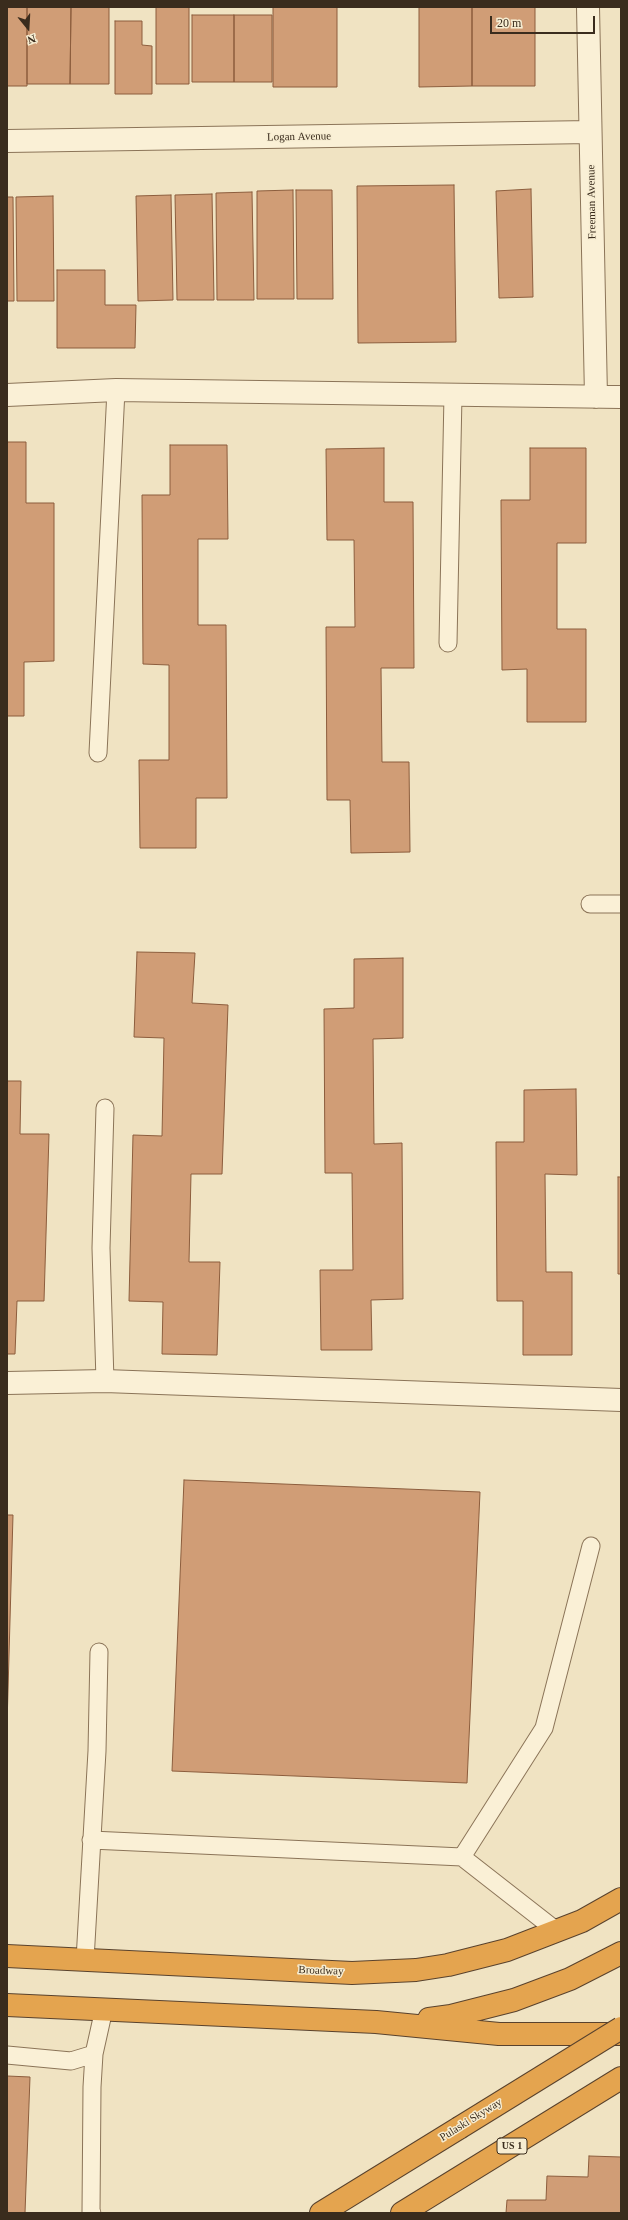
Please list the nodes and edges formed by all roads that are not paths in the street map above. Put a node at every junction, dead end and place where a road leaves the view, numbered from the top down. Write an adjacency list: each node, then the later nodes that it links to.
1 (588, 7): 2 (street, Freeman Avenue)
2 (590, 132): 3 (street, Logan Avenue); 7 (street, Freeman Avenue)
3 (7, 141)
4 (116, 390): 5 (street); 6 (street); 10 (lane)
5 (7, 395)
6 (453, 395): 7 (street); 9 (lane)
7 (596, 397): 8 (street)
8 (621, 398)
9 (448, 643)
10 (98, 753)
11 (590, 904): 12 (lane)
12 (621, 904)
13 (105, 1108): 14 (lane)
14 (105, 1381): 15 (street); 16 (street)
15 (7, 1383)
16 (621, 1400)
17 (591, 1546): 20 (lane)
18 (99, 1652): 19 (lane)
19 (91, 1840): 20 (lane); 25 (lane)
20 (462, 1857): 22 (lane)
21 (621, 1899): 22 (highway, Broadway)
22 (558, 1932): 25 (highway, Broadway)
23 (621, 1953): 28 (highway)
24 (7, 1956): 25 (highway, Broadway)
25 (85, 1960)
26 (7, 2004): 27 (highway)
27 (104, 2009): 28 (highway); 31 (lane)
28 (376, 2022): 30 (highway)
29 (621, 2028): 35 (highway, Pulaski Skyway, bridge)
30 (621, 2034)
31 (94, 2054): 32 (lane); 34 (lane)
32 (7, 2056)
33 (621, 2078): 36 (highway, US 1)
34 (92, 2213)
35 (321, 2213)
36 (402, 2213)

